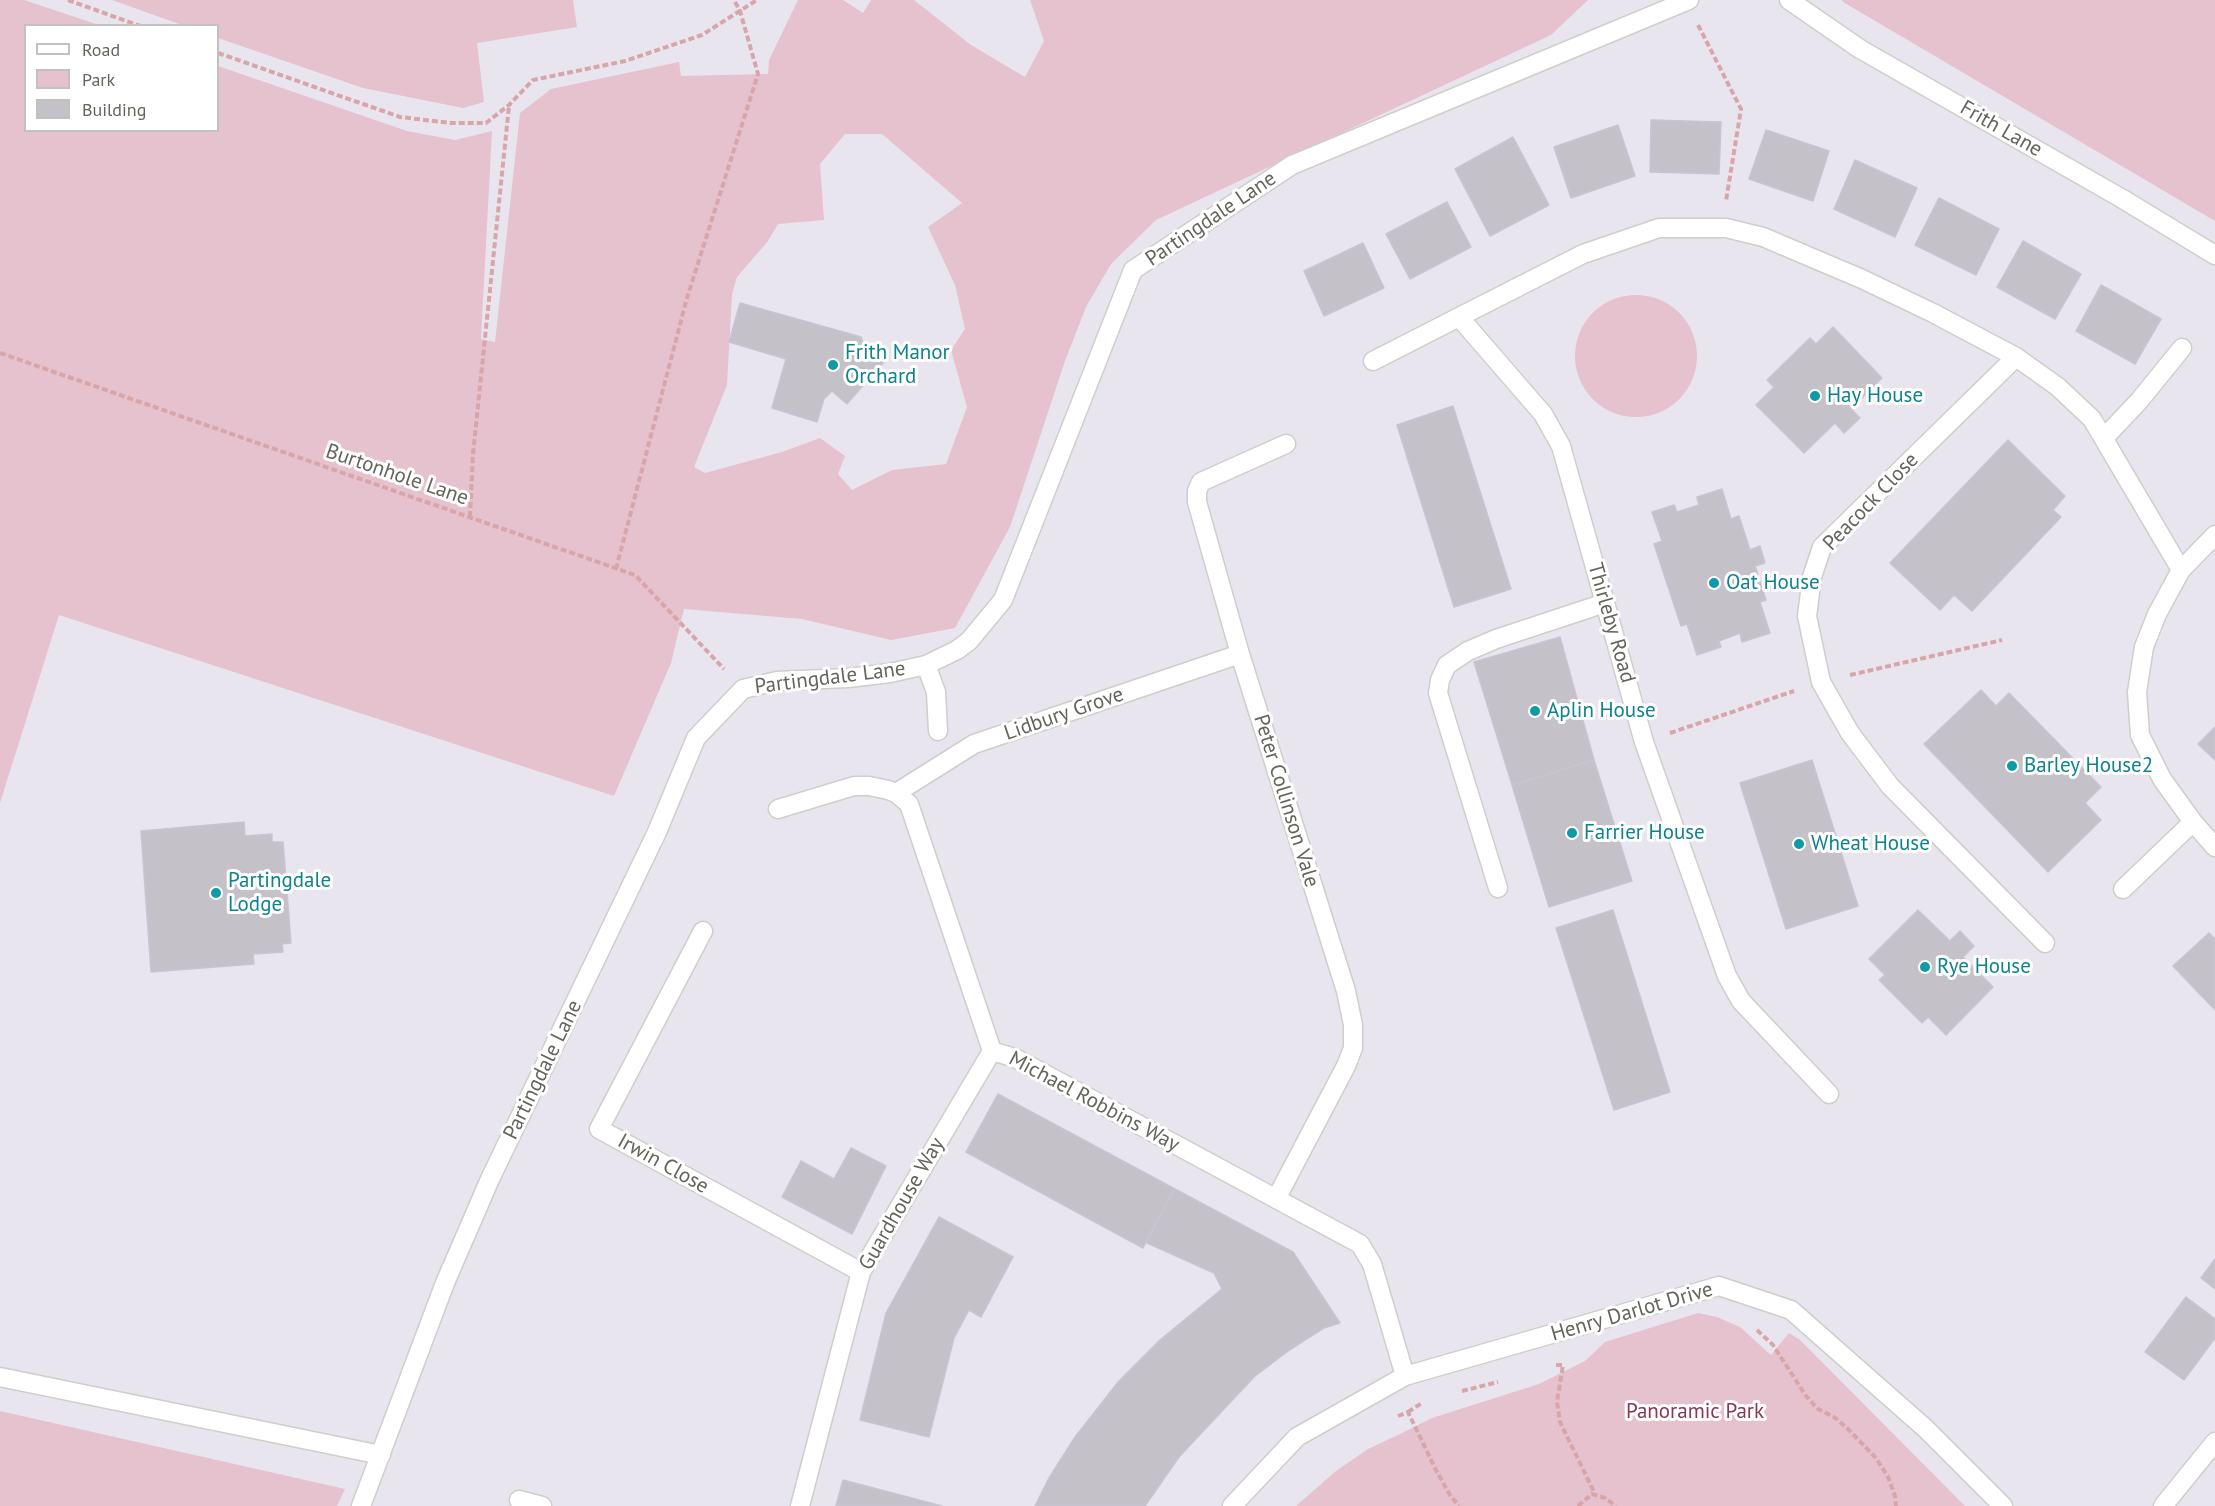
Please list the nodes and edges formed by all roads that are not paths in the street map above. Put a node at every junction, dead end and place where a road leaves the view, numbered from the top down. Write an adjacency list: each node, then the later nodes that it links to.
1 (1789, 0): 3 (street, Frith Lane)
2 (1687, 1): 14 (street, Partingdale Lane)
3 (2215, 255)
4 (1459, 317): 6 (street); 7 (street); 12 (street, Thirleby Road)
5 (2182, 348): 8 (street)
6 (2016, 357): 8 (street); 23 (street, Peacock Close)
7 (1373, 361)
8 (2104, 438): 11 (street)
9 (1286, 444): 13 (street, Peter Collinson Vale)
10 (2215, 535): 11 (street)
11 (2181, 570): 18 (street)
12 (1605, 603): 20 (street); 25 (street, Thirleby Road)
13 (1240, 654): 16 (street, Lidbury Grove); 26 (street, Peter Collinson Vale)
14 (926, 665): 15 (street); 31 (street, Partingdale Lane)
15 (938, 731)
16 (897, 793): 17 (street); 24 (street, Michael Robbins Way)
17 (778, 809)
18 (2193, 822): 19 (street); 21 (street)
19 (2215, 847)
20 (1498, 888)
21 (2123, 889)
22 (703, 931): 27 (street, Irwin Close)
23 (2045, 943)
24 (992, 1051): 26 (street, Michael Robbins Way); 27 (street, Guardhouse Way)
25 (1829, 1094)
26 (1276, 1199): 28 (street, Michael Robbins Way)
27 (861, 1272): 35 (street, Guardhouse Way)
28 (1405, 1376): 36 (street, Henry Darlot Drive); 37 (street, Henry Darlot Drive)
29 (0, 1377): 31 (street)
30 (2214, 1447): 38 (street)
31 (381, 1455): 33 (street, Partingdale Lane)
32 (519, 1500): 34 (street)
33 (361, 1506)
34 (542, 1506)
35 (800, 1506)
36 (1232, 1506)
37 (2003, 1506)
38 (2163, 1506)

